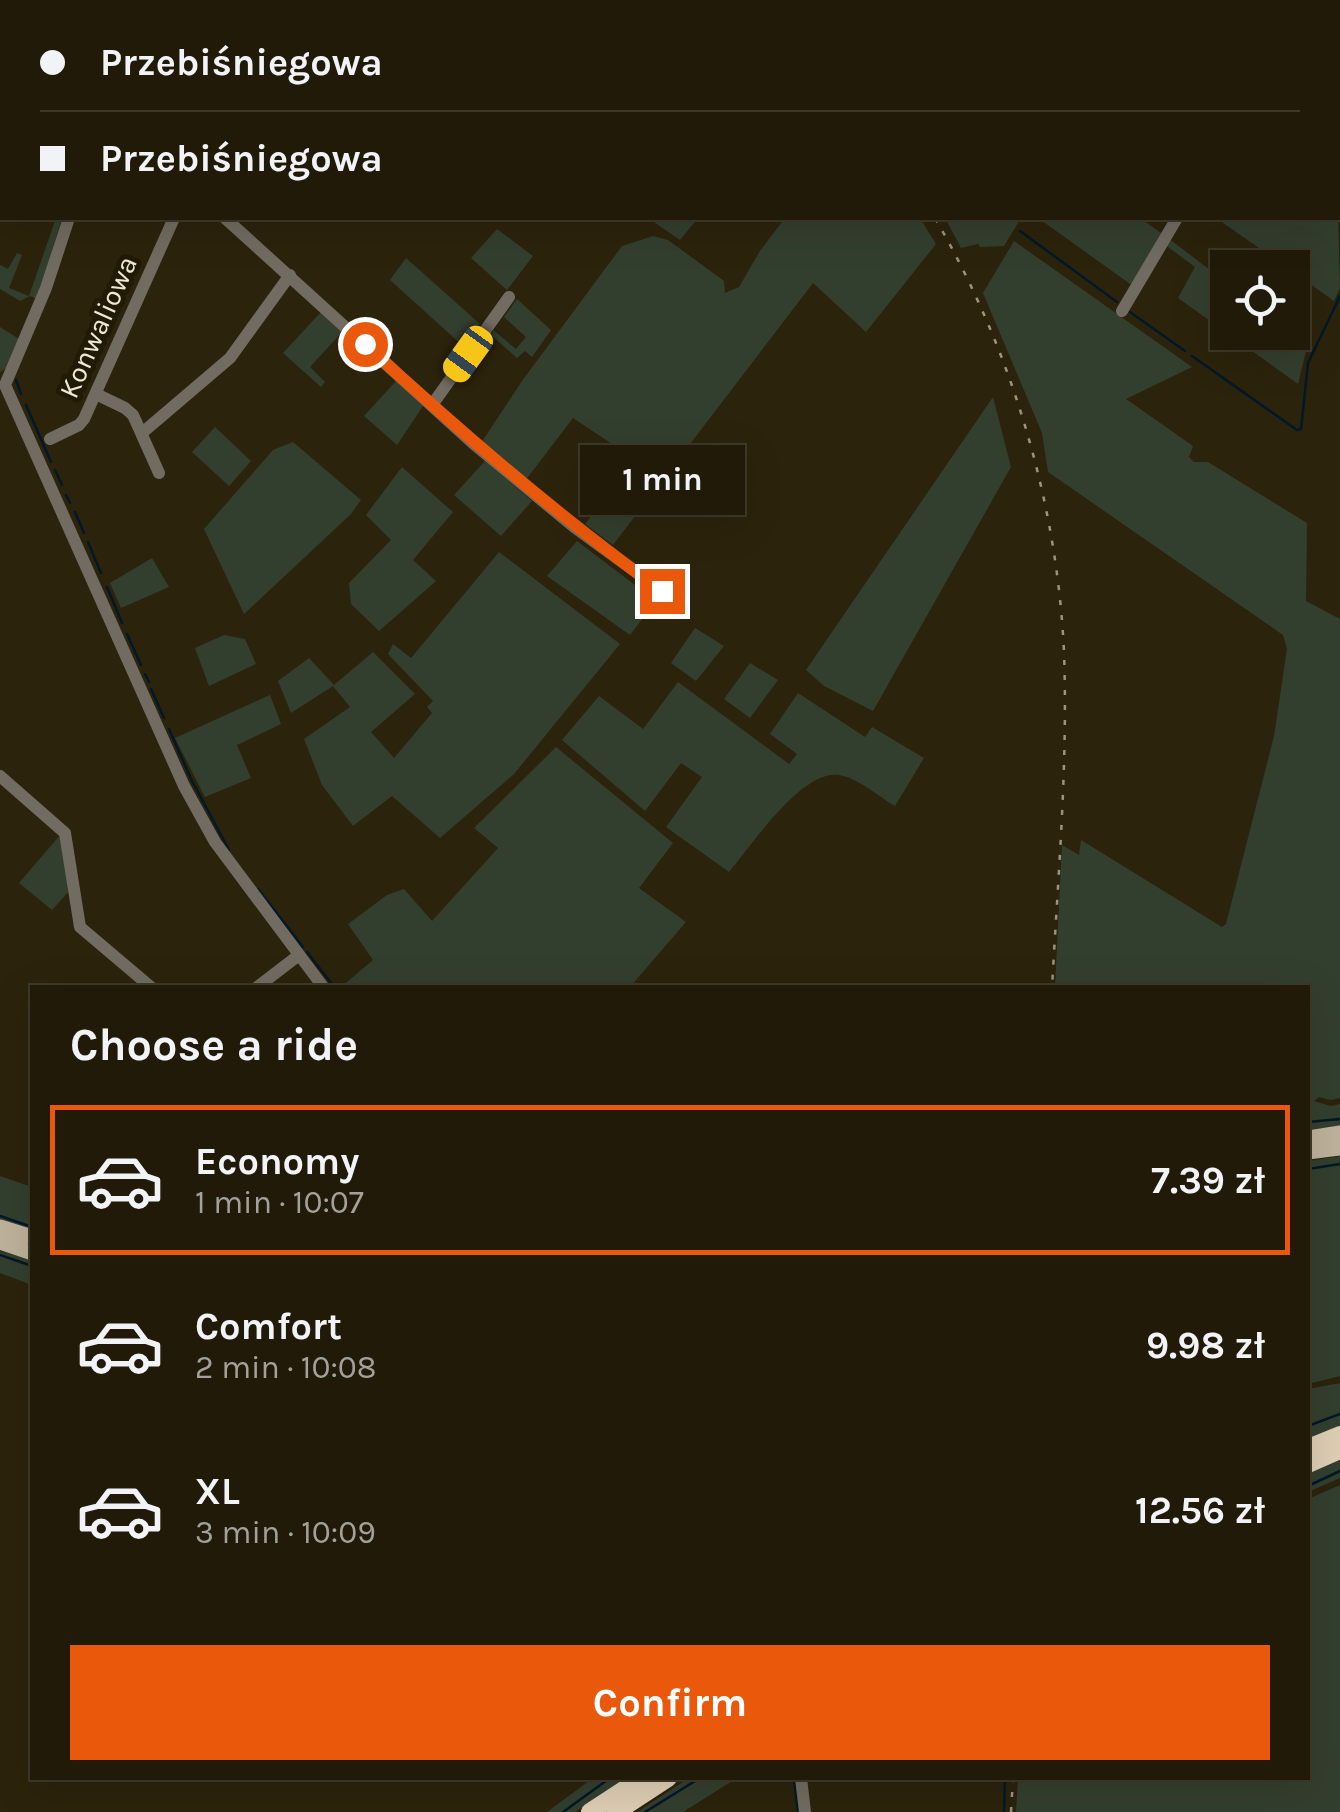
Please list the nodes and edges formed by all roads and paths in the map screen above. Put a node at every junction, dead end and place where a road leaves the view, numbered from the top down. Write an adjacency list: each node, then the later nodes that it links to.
1 (68, 220): 8 (street)
2 (173, 220): 9 (street, Konwaliowa)
3 (227, 220): 5 (street)
4 (1176, 220): 7 (street)
5 (290, 275): 10 (street); 11 (street)
6 (509, 297): 10 (street)
7 (1122, 311)
8 (3, 387): 16 (street)
9 (96, 394): 11 (street); 12 (street, Konwaliowa)
10 (432, 405): 14 (street)
11 (142, 432): 13 (street)
12 (50, 439)
13 (158, 474)
14 (662, 591)
15 (0, 776): 17 (street)
16 (300, 955): 18 (street); 19 (street)
17 (148, 985)
18 (260, 985)
19 (322, 985)
20 (1340, 1134): 21 (main road)
21 (1310, 1138)
22 (1340, 1148): 23 (main road)
23 (1310, 1152)
24 (0, 1227): 25 (main road)
25 (30, 1237)
26 (0, 1242): 27 (main road)
27 (30, 1251)
28 (1340, 1434): 29 (highway)
29 (1310, 1447)
30 (1340, 1450): 31 (highway)
31 (1310, 1463)
32 (639, 1780): 35 (highway)
33 (665, 1780): 36 (highway)
34 (801, 1780): 37 (street)
35 (590, 1812)
36 (616, 1812)
37 (805, 1812)

